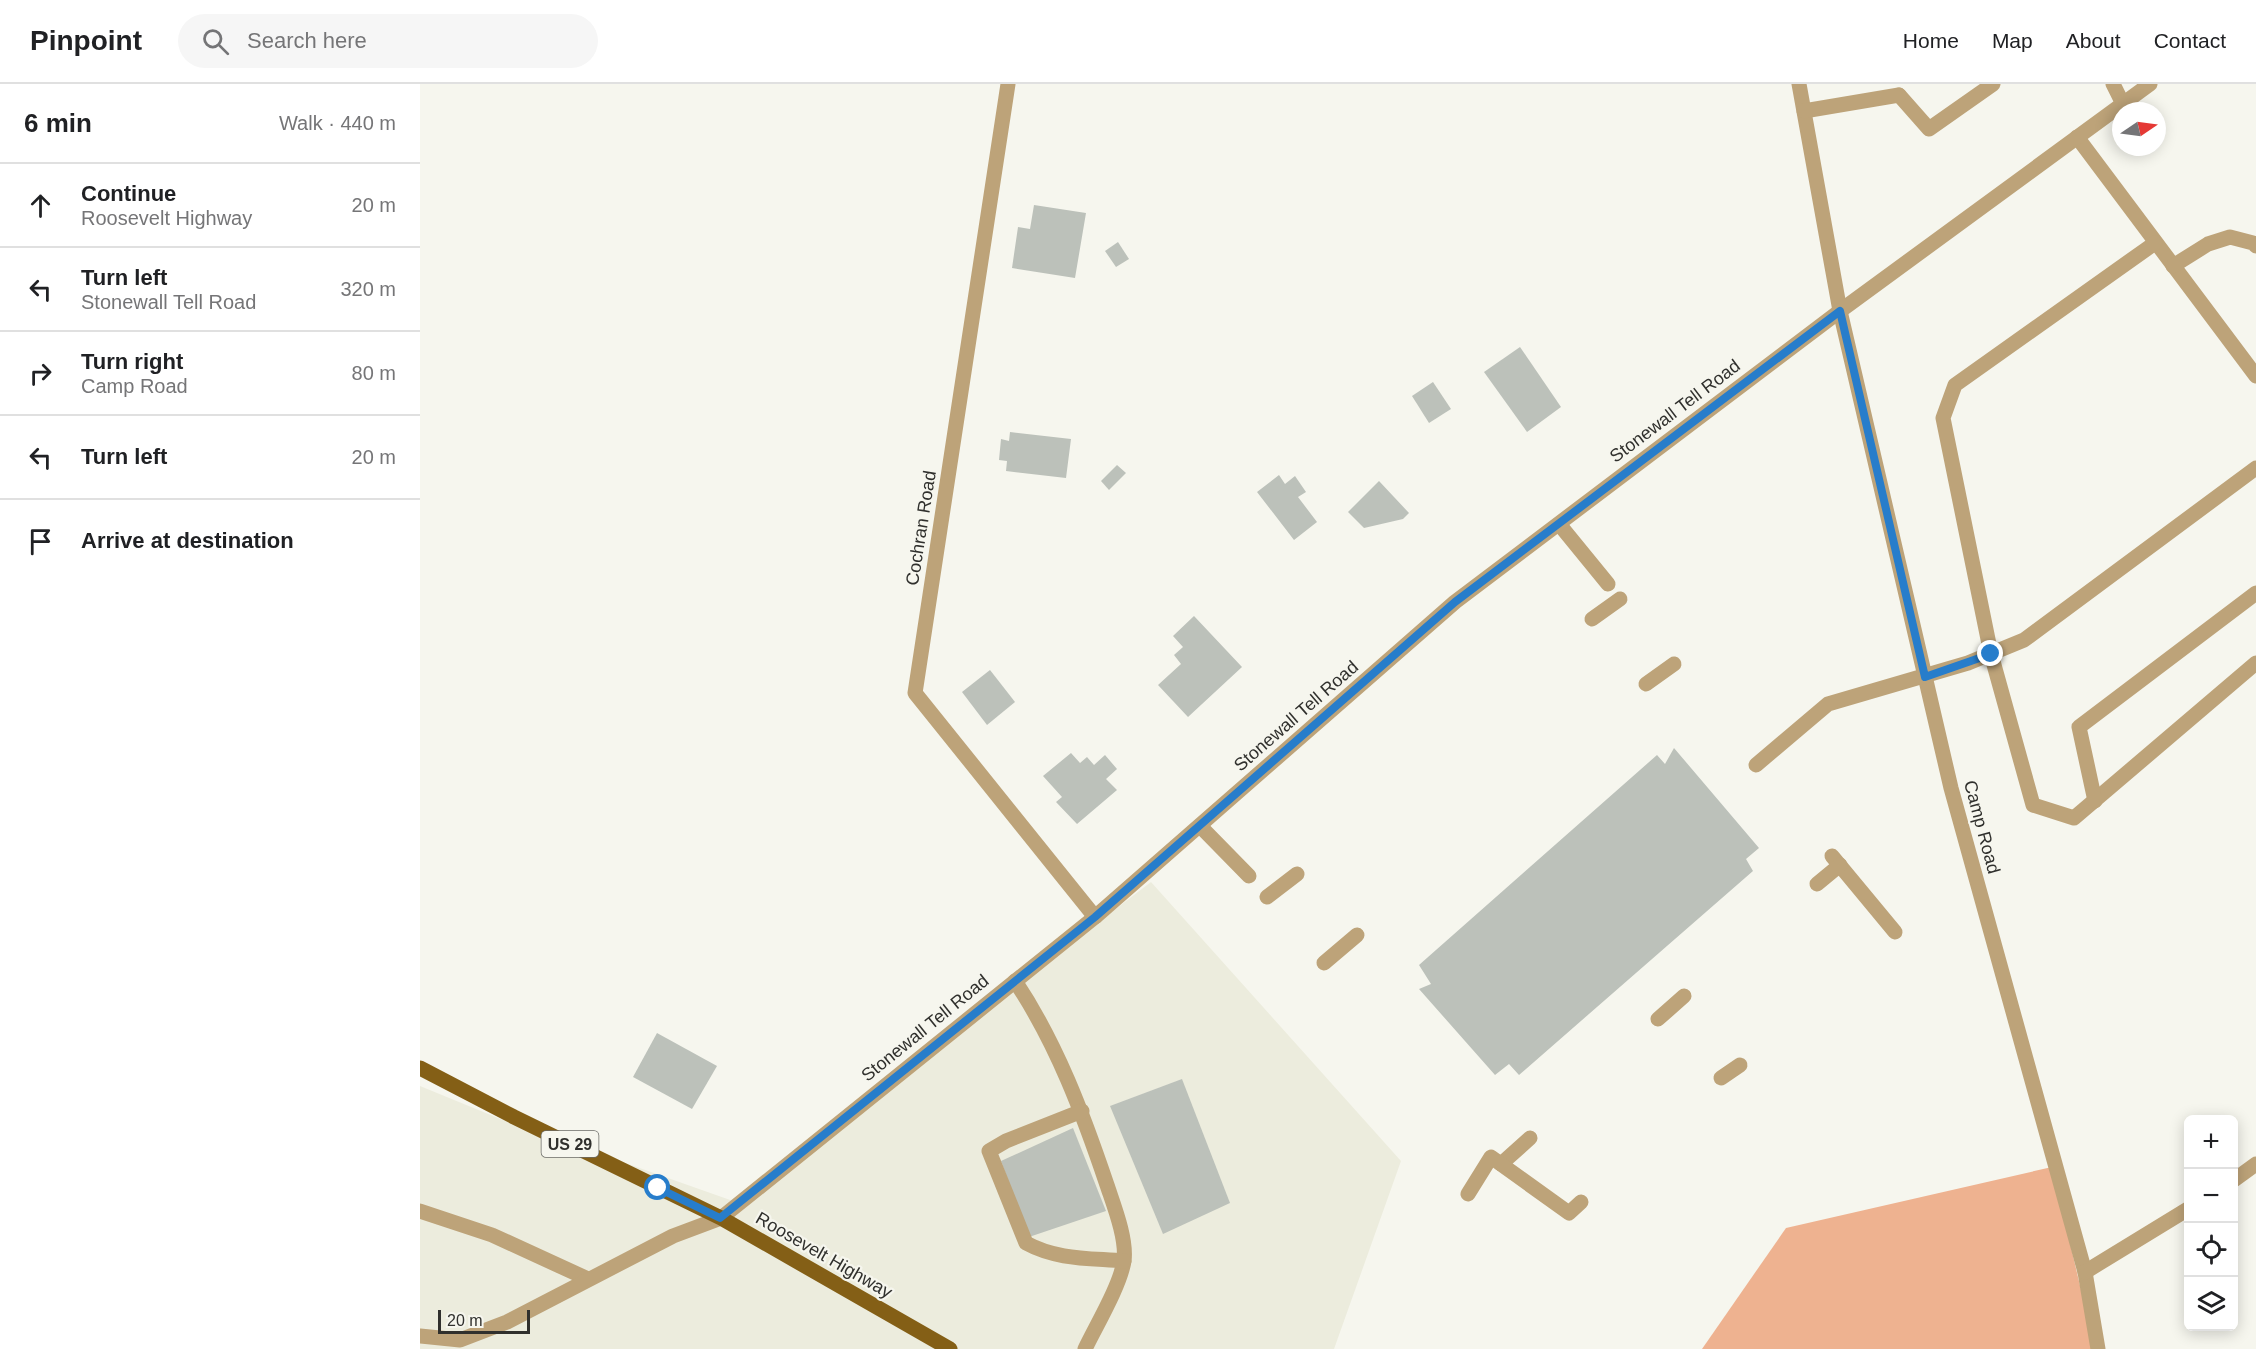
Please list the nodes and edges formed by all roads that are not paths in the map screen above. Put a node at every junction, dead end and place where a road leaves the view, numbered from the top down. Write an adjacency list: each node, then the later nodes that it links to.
1 (1008, 84): 35 (street, Cochran Road)
2 (1799, 84): 9 (street, Camp Road)
3 (1993, 84): 6 (street)
4 (2113, 84): 7 (street)
5 (2150, 84): 8 (street, Stonewall Tell Road)
6 (1900, 89): 9 (street)
7 (2122, 102)
8 (2126, 102)
9 (1804, 111): 15 (street, Camp Road)
10 (2112, 112): 11 (street, Stonewall Tell Road)
11 (2077, 137): 12 (street); 15 (street, Stonewall Tell Road)
12 (2155, 243): 14 (street); 23 (street)
13 (2256, 246): 14 (street)
14 (2173, 266): 16 (street)
15 (1840, 311): 18 (street, Stonewall Tell Road); 26 (street, Camp Road)
16 (2256, 375)
17 (2256, 468): 23 (street)
18 (1559, 524): 19 (street); 30 (street, Stonewall Tell Road)
19 (1608, 584)
20 (2256, 593): 29 (street)
21 (1620, 599): 22 (street)
22 (1592, 619)
23 (1991, 654): 26 (street); 29 (street)
24 (2256, 663): 29 (street)
25 (1674, 664): 27 (street)
26 (1925, 677): 28 (street); 56 (street, Camp Road)
27 (1646, 684)
28 (1756, 765)
29 (2095, 801)
30 (1200, 826): 32 (street); 35 (street, Stonewall Tell Road)
31 (1297, 874): 34 (street)
32 (1249, 876)
33 (1816, 884): 36 (street)
34 (1267, 897)
35 (1095, 917): 39 (street, Stonewall Tell Road)
36 (1895, 932)
37 (1357, 936): 38 (street)
38 (1323, 963)
39 (1015, 981): 45 (street); 54 (street, Stonewall Tell Road)
40 (1684, 996): 41 (street)
41 (1658, 1019)
42 (1740, 1065): 44 (street)
43 (420, 1068): 54 (main road, Roosevelt Highway / US 29)
44 (1721, 1078)
45 (1082, 1111): 55 (street); 55 (street)
46 (1530, 1138): 47 (street)
47 (1501, 1164): 50 (street); 51 (street)
48 (2256, 1164): 49 (street)
49 (2238, 1177)
50 (1467, 1194)
51 (1581, 1202)
52 (420, 1211): 57 (street)
53 (2184, 1211): 56 (street)
54 (720, 1218): 57 (street, Stonewall Tell Road); 60 (main road, Roosevelt Highway / US 29)
55 (1124, 1261): 61 (street)
56 (2085, 1272): 62 (street, Camp Road)
57 (588, 1279): 59 (street, Stonewall Tell Road)
58 (420, 1336): 59 (street)
59 (459, 1344)
60 (950, 1349)
61 (1085, 1349)
62 (2098, 1349)

